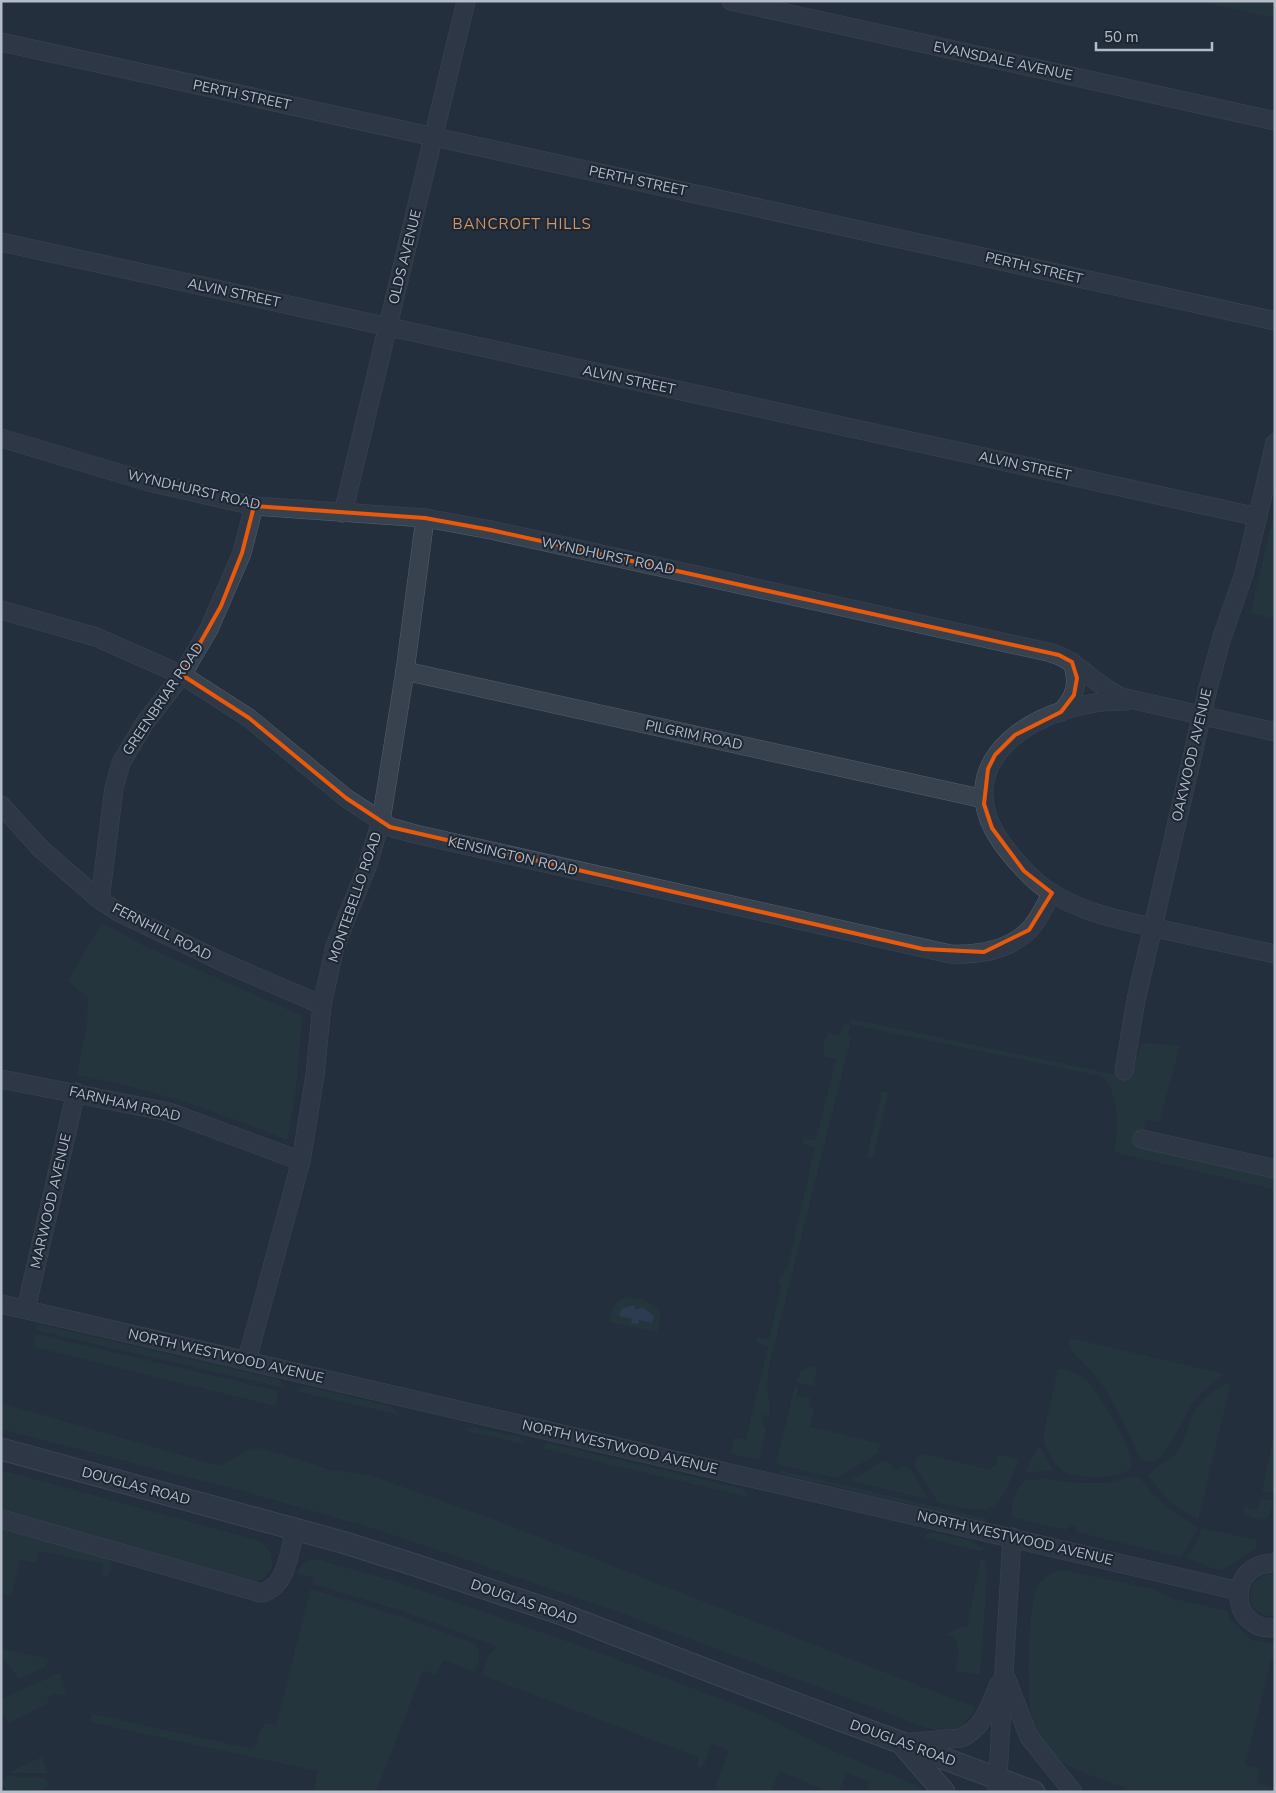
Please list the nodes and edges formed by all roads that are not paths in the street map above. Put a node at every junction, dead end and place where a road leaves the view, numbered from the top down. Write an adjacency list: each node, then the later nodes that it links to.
1 (466, 1): 5 (street, OLDS AVENUE)
2 (732, 1): 4 (street, EVANSDALE AVENUE)
3 (1, 42): 5 (street, PERTH STREET)
4 (1275, 120)
5 (434, 137): 7 (street, PERTH STREET); 8 (street, OLDS AVENUE)
6 (1, 242): 8 (street, ALVIN STREET)
7 (1275, 321)
8 (388, 327): 12 (street, OLDS AVENUE); 13 (street, ALVIN STREET)
9 (1, 438): 11 (street, WYNDHURST ROAD)
10 (1275, 444): 13 (street, OAKWOOD AVENUE)
11 (254, 506): 12 (street, WYNDHURST ROAD); 18 (street, GREENBRIAR ROAD)
12 (344, 513): 14 (street, WYNDHURST ROAD)
13 (1258, 517): 21 (street, OAKWOOD AVENUE)
14 (425, 518): 16 (street, WYNDHURST ROAD); 17 (street, MONTEBELLO ROAD)
15 (1, 610): 18 (street, KENSINGTON ROAD)
16 (1072, 662): 19 (street, WYNDHURST ROAD); 20 (street)
17 (405, 671): 23 (street, PILGRIM ROAD); 25 (street, MONTEBELLO ROAD)
18 (182, 675): 25 (street, KENSINGTON ROAD); 27 (street, GREENBRIAR ROAD)
19 (1131, 701): 20 (street); 21 (street, WYNDHURST ROAD)
20 (1061, 712): 23 (street)
21 (1202, 716): 22 (street, WYNDHURST ROAD); 28 (street, OAKWOOD AVENUE)
22 (1275, 732)
23 (984, 799): 26 (street)
24 (1, 806): 27 (street, FERNHILL ROAD)
25 (381, 821): 26 (street, KENSINGTON ROAD); 30 (street, MONTEBELLO ROAD)
26 (1052, 892): 28 (street)
27 (100, 900): 30 (street, FERNHILL ROAD)
28 (1153, 927): 29 (street); 31 (street, OAKWOOD AVENUE)
29 (1275, 954)
30 (322, 1005): 35 (street, MONTEBELLO ROAD)
31 (1124, 1071)
32 (1, 1079): 33 (street, FARNHAM ROAD)
33 (76, 1092): 35 (street, FARNHAM ROAD); 38 (street, MARWOOD AVENUE)
34 (1142, 1139): 36 (street)
35 (301, 1161): 39 (street, MONTEBELLO ROAD)
36 (1275, 1169)
37 (1, 1304): 38 (street, NORTH WESTWOOD AVENUE)
38 (26, 1309): 39 (street, NORTH WESTWOOD AVENUE)
39 (247, 1360): 43 (street, NORTH WESTWOOD AVENUE)
40 (1, 1449): 42 (street, DOUGLAS ROAD)
41 (1, 1519): 42 (street)
42 (295, 1529): 48 (street, DOUGLAS ROAD)
43 (1012, 1537): 45 (street, NORTH WESTWOOD AVENUE); 47 (street)
44 (1275, 1563): 45 (street)
45 (1239, 1591): 46 (street)
46 (1275, 1628)
47 (1005, 1672): 48 (street); 49 (street); 52 (street)
48 (902, 1743): 49 (street, DOUGLAS ROAD); 50 (street)
49 (998, 1785): 51 (street, DOUGLAS ROAD)
50 (944, 1792)
51 (1034, 1792)
52 (1073, 1792)

